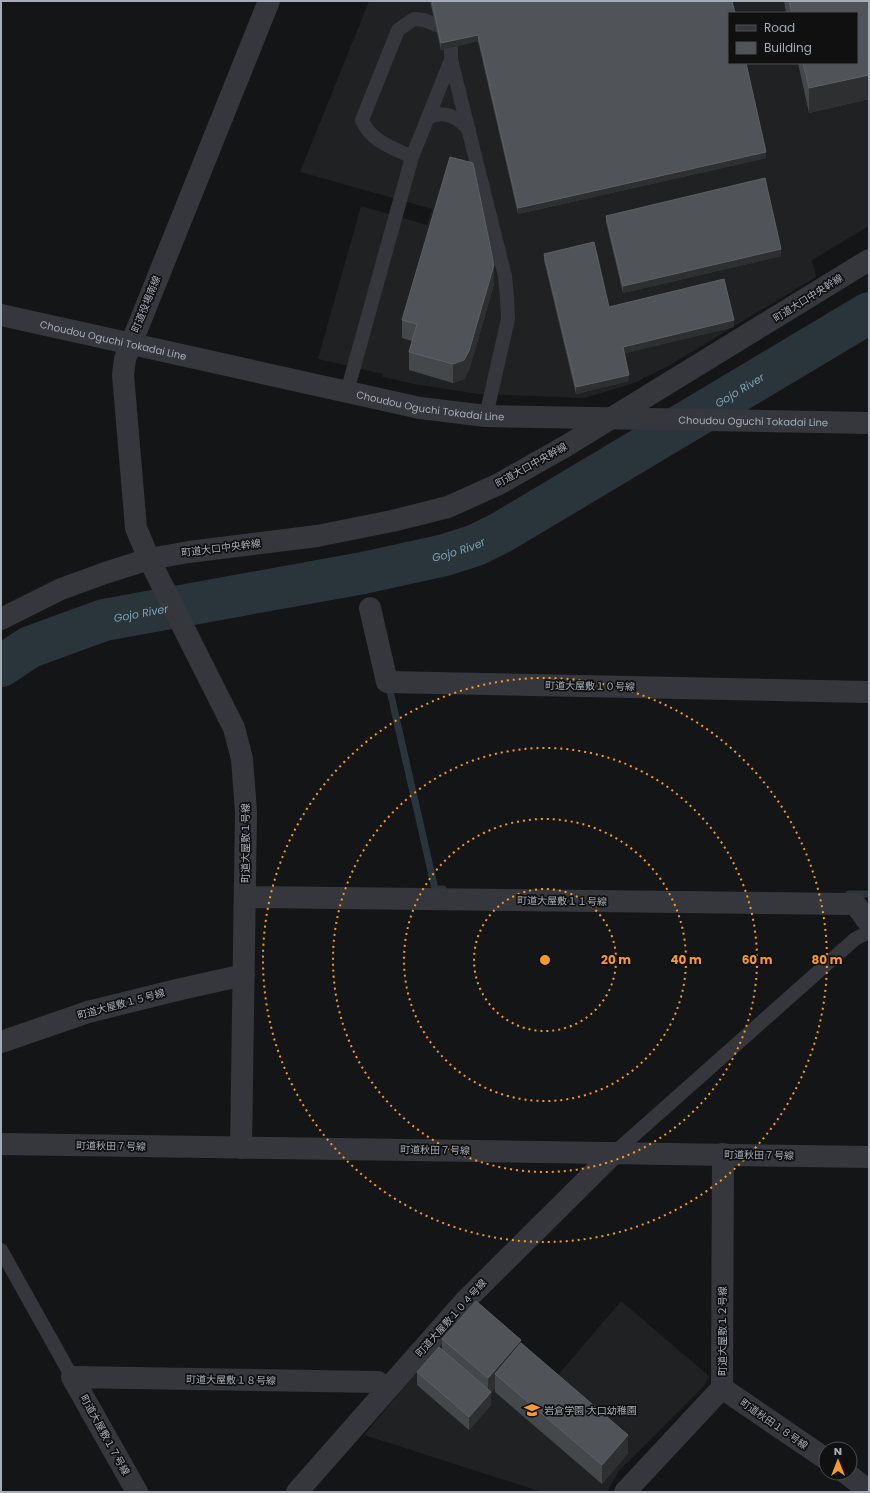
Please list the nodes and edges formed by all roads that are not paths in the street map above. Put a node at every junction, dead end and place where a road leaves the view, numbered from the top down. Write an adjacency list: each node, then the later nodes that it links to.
1 (269, 1): 8 (street, 町道役場南線)
2 (452, 60): 3 (lane); 4 (lane); 5 (lane)
3 (428, 118): 4 (lane); 5 (lane)
4 (469, 130): 10 (lane)
5 (412, 157): 9 (lane)
6 (869, 260): 11 (street, 町道大口中央幹線)
7 (1, 315): 8 (street, Choudou Oguchi Tokadai Line)
8 (130, 343): 9 (street, Choudou Oguchi Tokadai Line); 13 (street, 町道役場南線)
9 (347, 392): 10 (street, Choudou Oguchi Tokadai Line)
10 (486, 416): 11 (street, Choudou Oguchi Tokadai Line)
11 (612, 417): 12 (street, Choudou Oguchi Tokadai Line); 13 (street, 町道大口中央幹線)
12 (869, 423)
13 (149, 559): 15 (street); 17 (street, 町道大屋敷１号線)
14 (370, 608): 16 (street, 町道大屋敷１０号線)
15 (1, 619)
16 (869, 692)
17 (245, 897): 18 (street, 町道大屋敷１１号線); 20 (street, 町道大屋敷１号線)
18 (869, 923)
19 (869, 932): 24 (lane)
20 (244, 975): 21 (street, 町道大屋敷１５号線); 23 (street, 町道大屋敷１号線)
21 (1, 1042)
22 (1, 1144): 23 (street, 町道秋田７号線)
23 (241, 1148): 24 (street, 町道秋田７号線)
24 (614, 1152): 25 (street, 町道秋田７号線); 30 (street, 町道大屋敷１０４号線)
25 (723, 1154): 26 (street, 町道秋田７号線); 29 (street, 町道大屋敷１２号線)
26 (869, 1157)
27 (1, 1250): 28 (lane)
28 (72, 1377): 30 (street, 町道大屋敷１８号線); 34 (street, 町道大屋敷１７号線)
29 (722, 1388): 31 (street, 町道秋田１８号線); 36 (street, 町道大屋敷１２号線)
30 (386, 1390): 35 (street, 町道大屋敷１０４号線)
31 (818, 1454)
32 (856, 1481): 33 (street)
33 (868, 1491)
34 (137, 1492)
35 (297, 1492)
36 (625, 1492)

